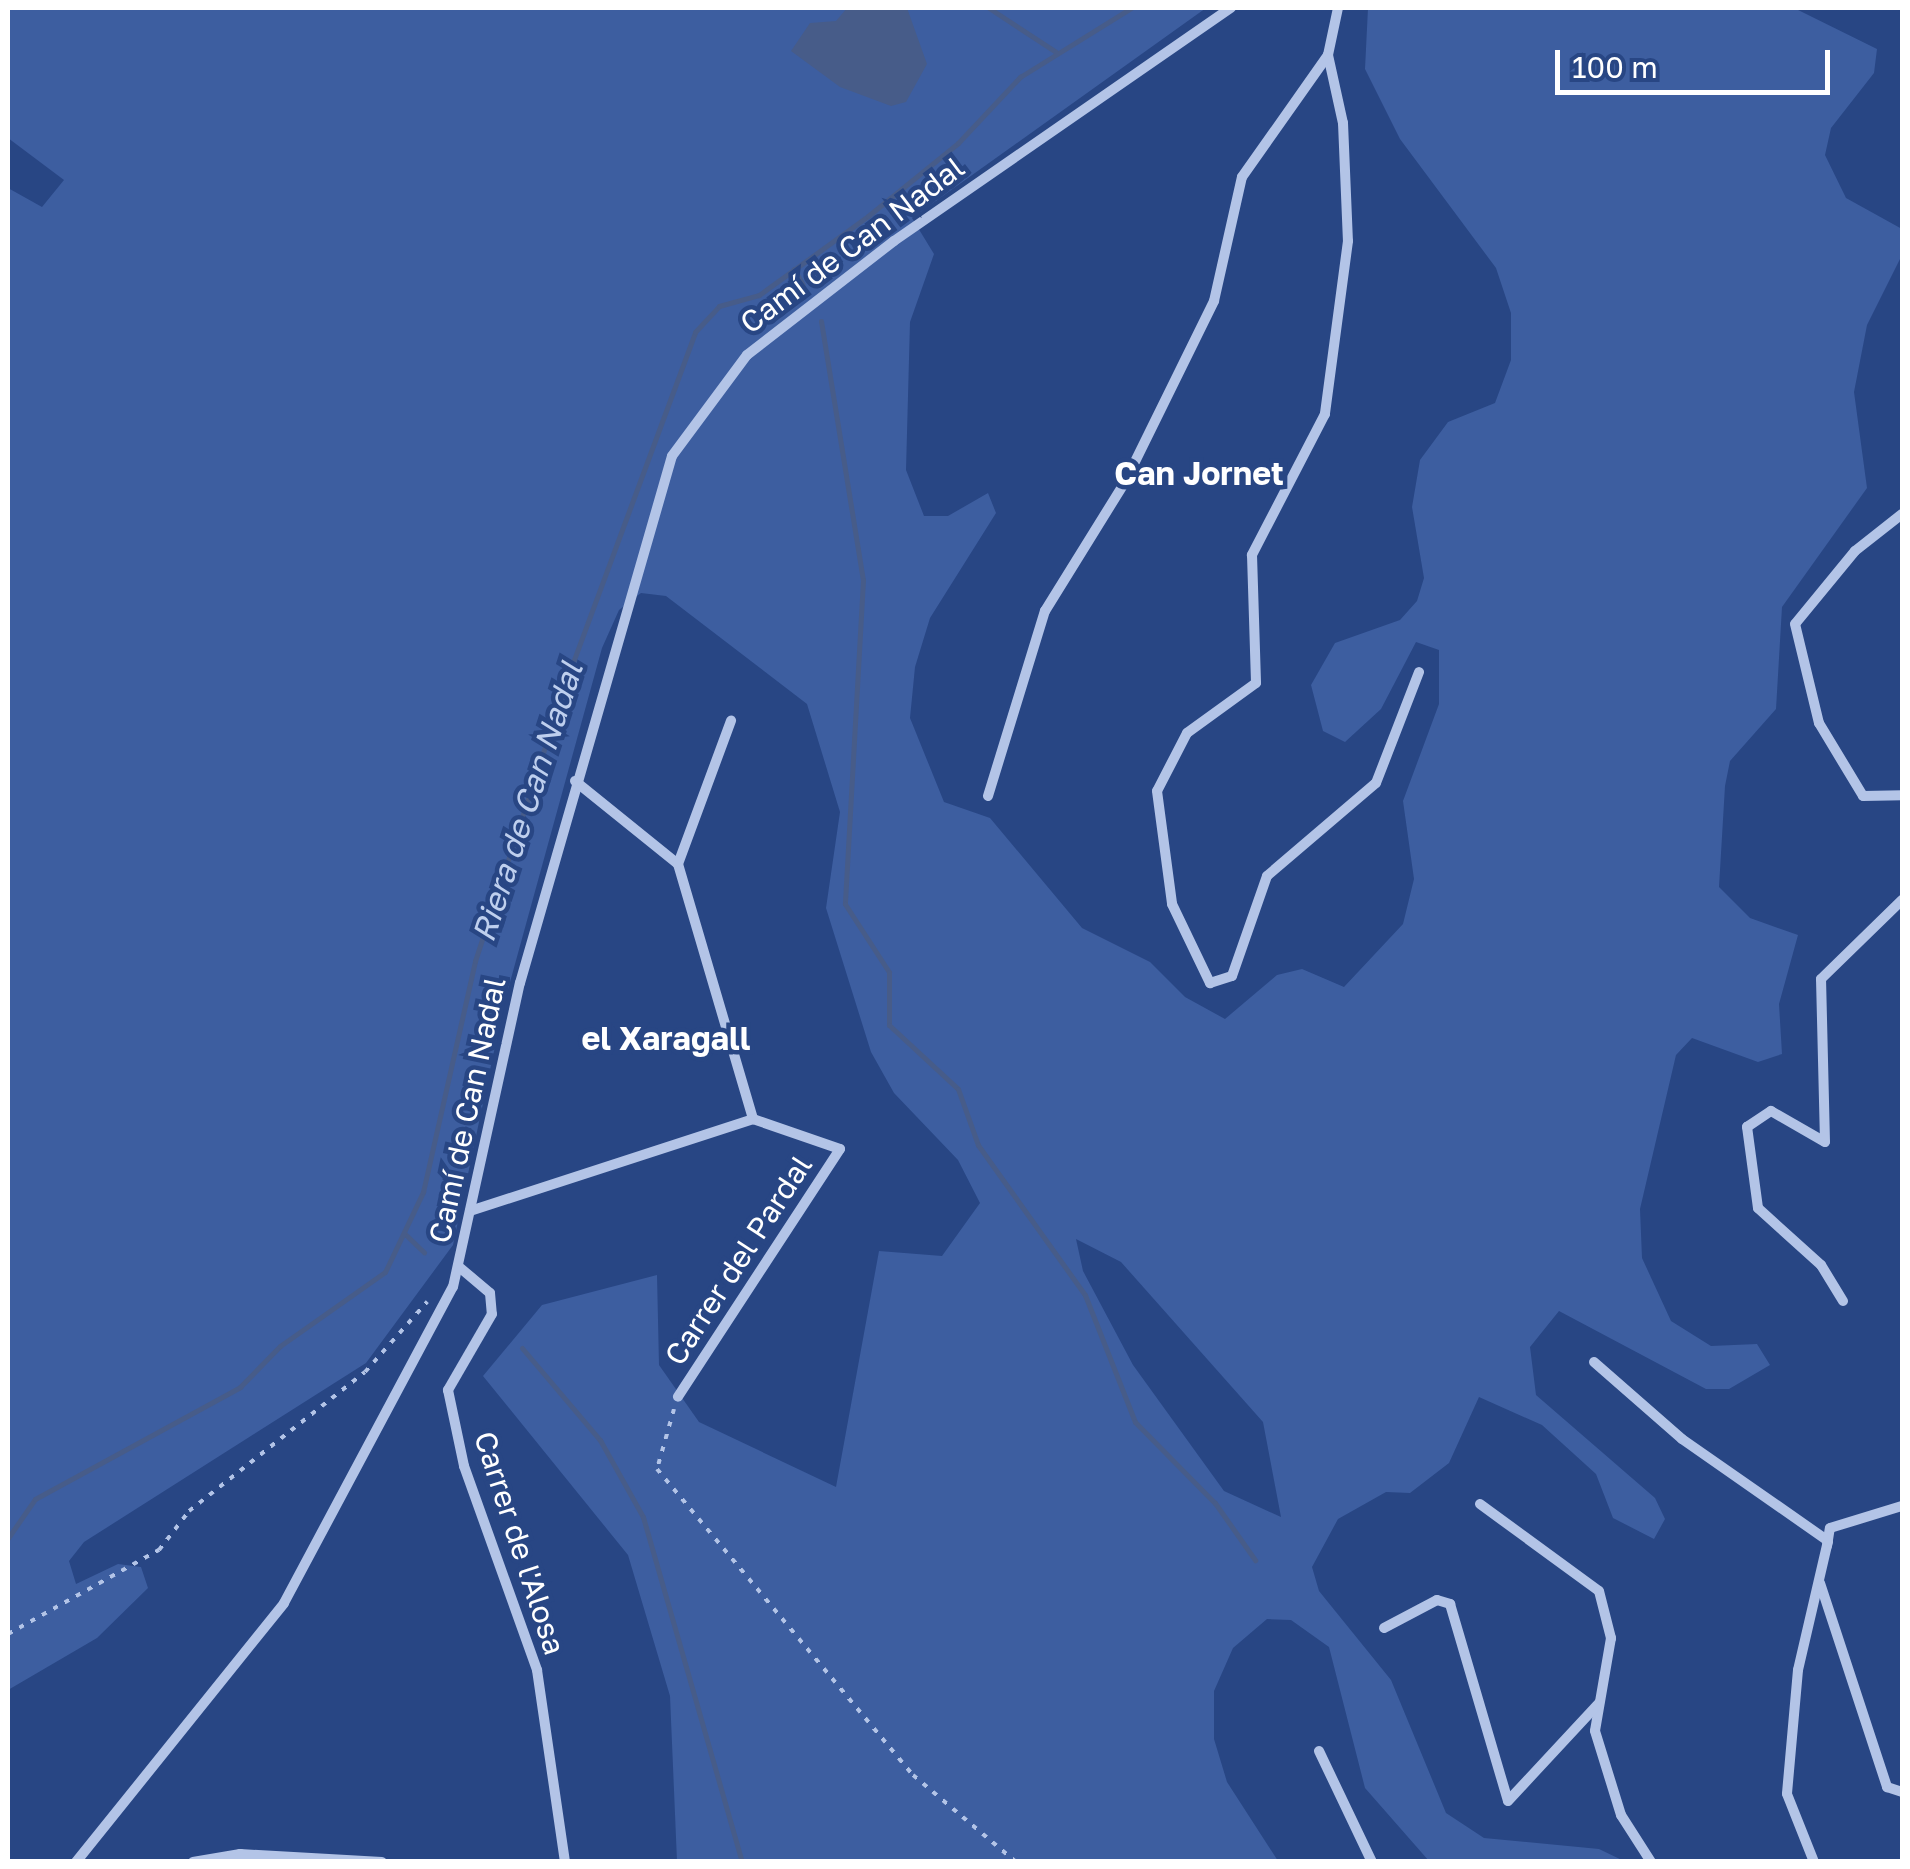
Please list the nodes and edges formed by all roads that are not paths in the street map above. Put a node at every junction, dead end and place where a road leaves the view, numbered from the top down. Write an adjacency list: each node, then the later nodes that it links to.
1 (1231, 8): 7 (street, Camí de Can Nadal)
2 (1338, 8): 3 (street)
3 (1328, 55): 5 (street); 8 (street)
4 (1902, 514): 9 (street)
5 (1420, 672)
6 (732, 722): 10 (street)
7 (575, 781): 10 (street); 13 (street, Camí de Can Nadal)
8 (988, 796)
9 (1902, 796)
10 (678, 864): 12 (street)
11 (1902, 900): 15 (street)
12 (754, 1119): 13 (street); 17 (street, Carrer del Pardal)
13 (470, 1211): 14 (street, Camí de Can Nadal)
14 (458, 1266): 25 (street, Camí de Can Nadal); 28 (street, Carrer de l'Alosa)
15 (1843, 1301)
16 (1594, 1362): 20 (street)
17 (678, 1397)
18 (1480, 1504): 22 (street)
19 (1902, 1506): 20 (street)
20 (1828, 1541): 24 (street); 31 (street)
21 (1384, 1628): 22 (street)
22 (1600, 1703): 30 (street)
23 (1319, 1751): 29 (street)
24 (1902, 1792)
25 (76, 1862)
26 (193, 1862): 27 (street)
27 (382, 1862)
28 (565, 1862)
29 (1372, 1862)
30 (1651, 1862)
31 (1814, 1862)

